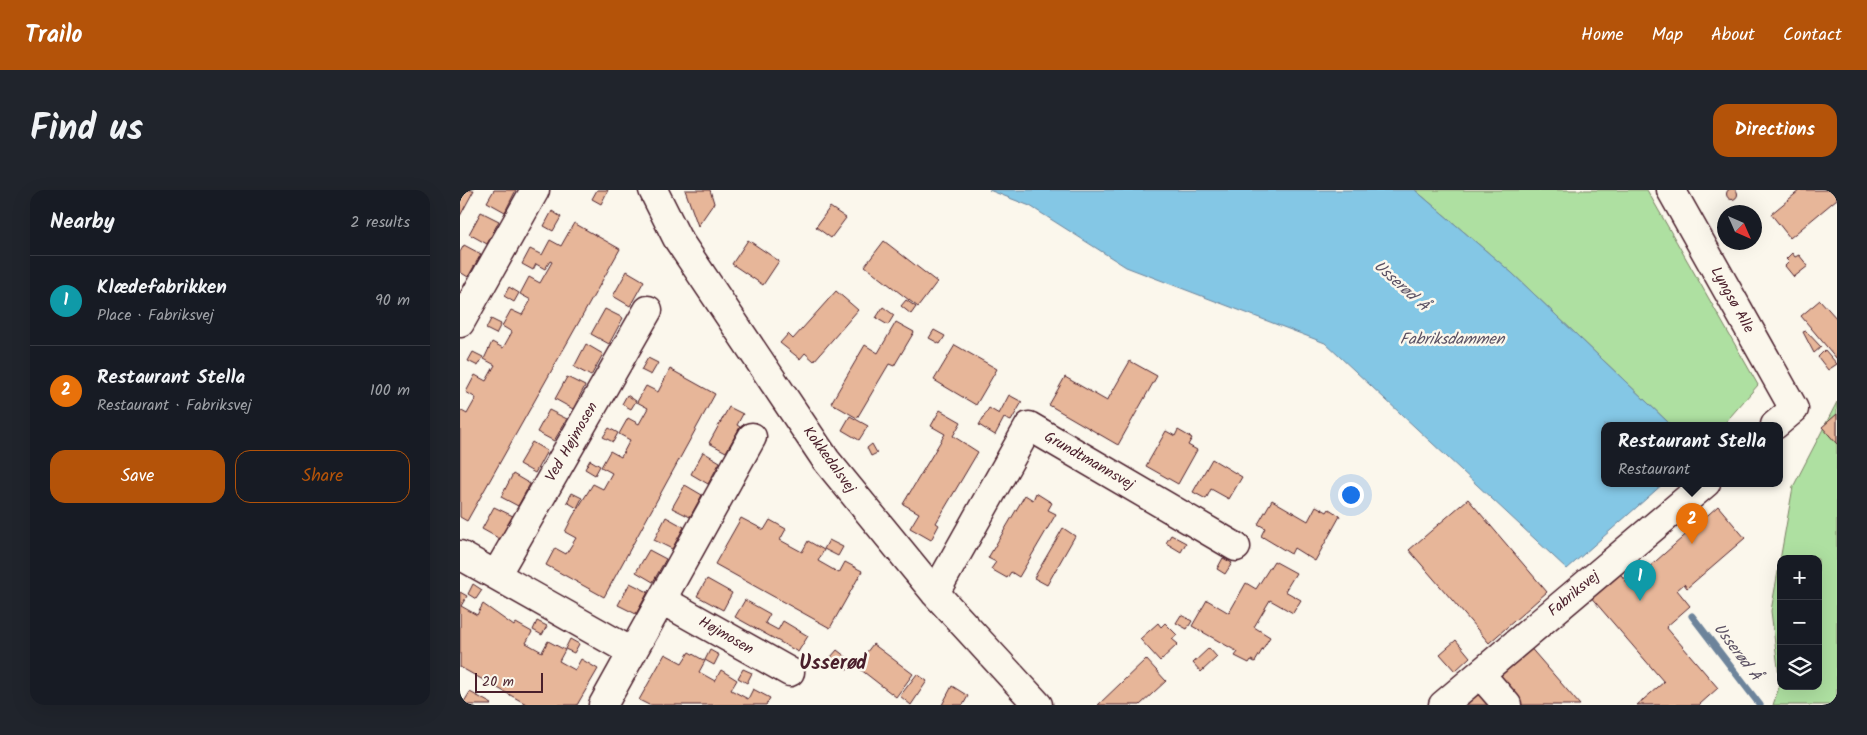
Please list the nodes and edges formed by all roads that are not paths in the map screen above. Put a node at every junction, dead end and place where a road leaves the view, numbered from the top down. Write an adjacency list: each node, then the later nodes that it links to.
1 (535, 190): 5 (street)
2 (653, 190): 12 (street, Kokkedalsvej)
3 (1671, 190): 6 (street, Lyngsø Alle)
4 (648, 310): 11 (street, Ved Højmosen)
5 (460, 323)
6 (1784, 417)
7 (752, 437): 13 (street)
8 (1701, 487): 16 (street, Fabriksvej)
9 (1236, 547): 12 (street, Grundtmannsvej)
10 (460, 555): 11 (street)
11 (496, 575): 14 (street)
12 (935, 593): 18 (street, Kokkedalsvej)
13 (662, 600): 14 (street); 15 (street, Højmosen)
14 (632, 652): 17 (street)
15 (790, 672)
16 (1480, 674): 19 (street, Fabriksvej); 20 (street)
17 (603, 705)
18 (1038, 705)
19 (1443, 705)
20 (1507, 705)

